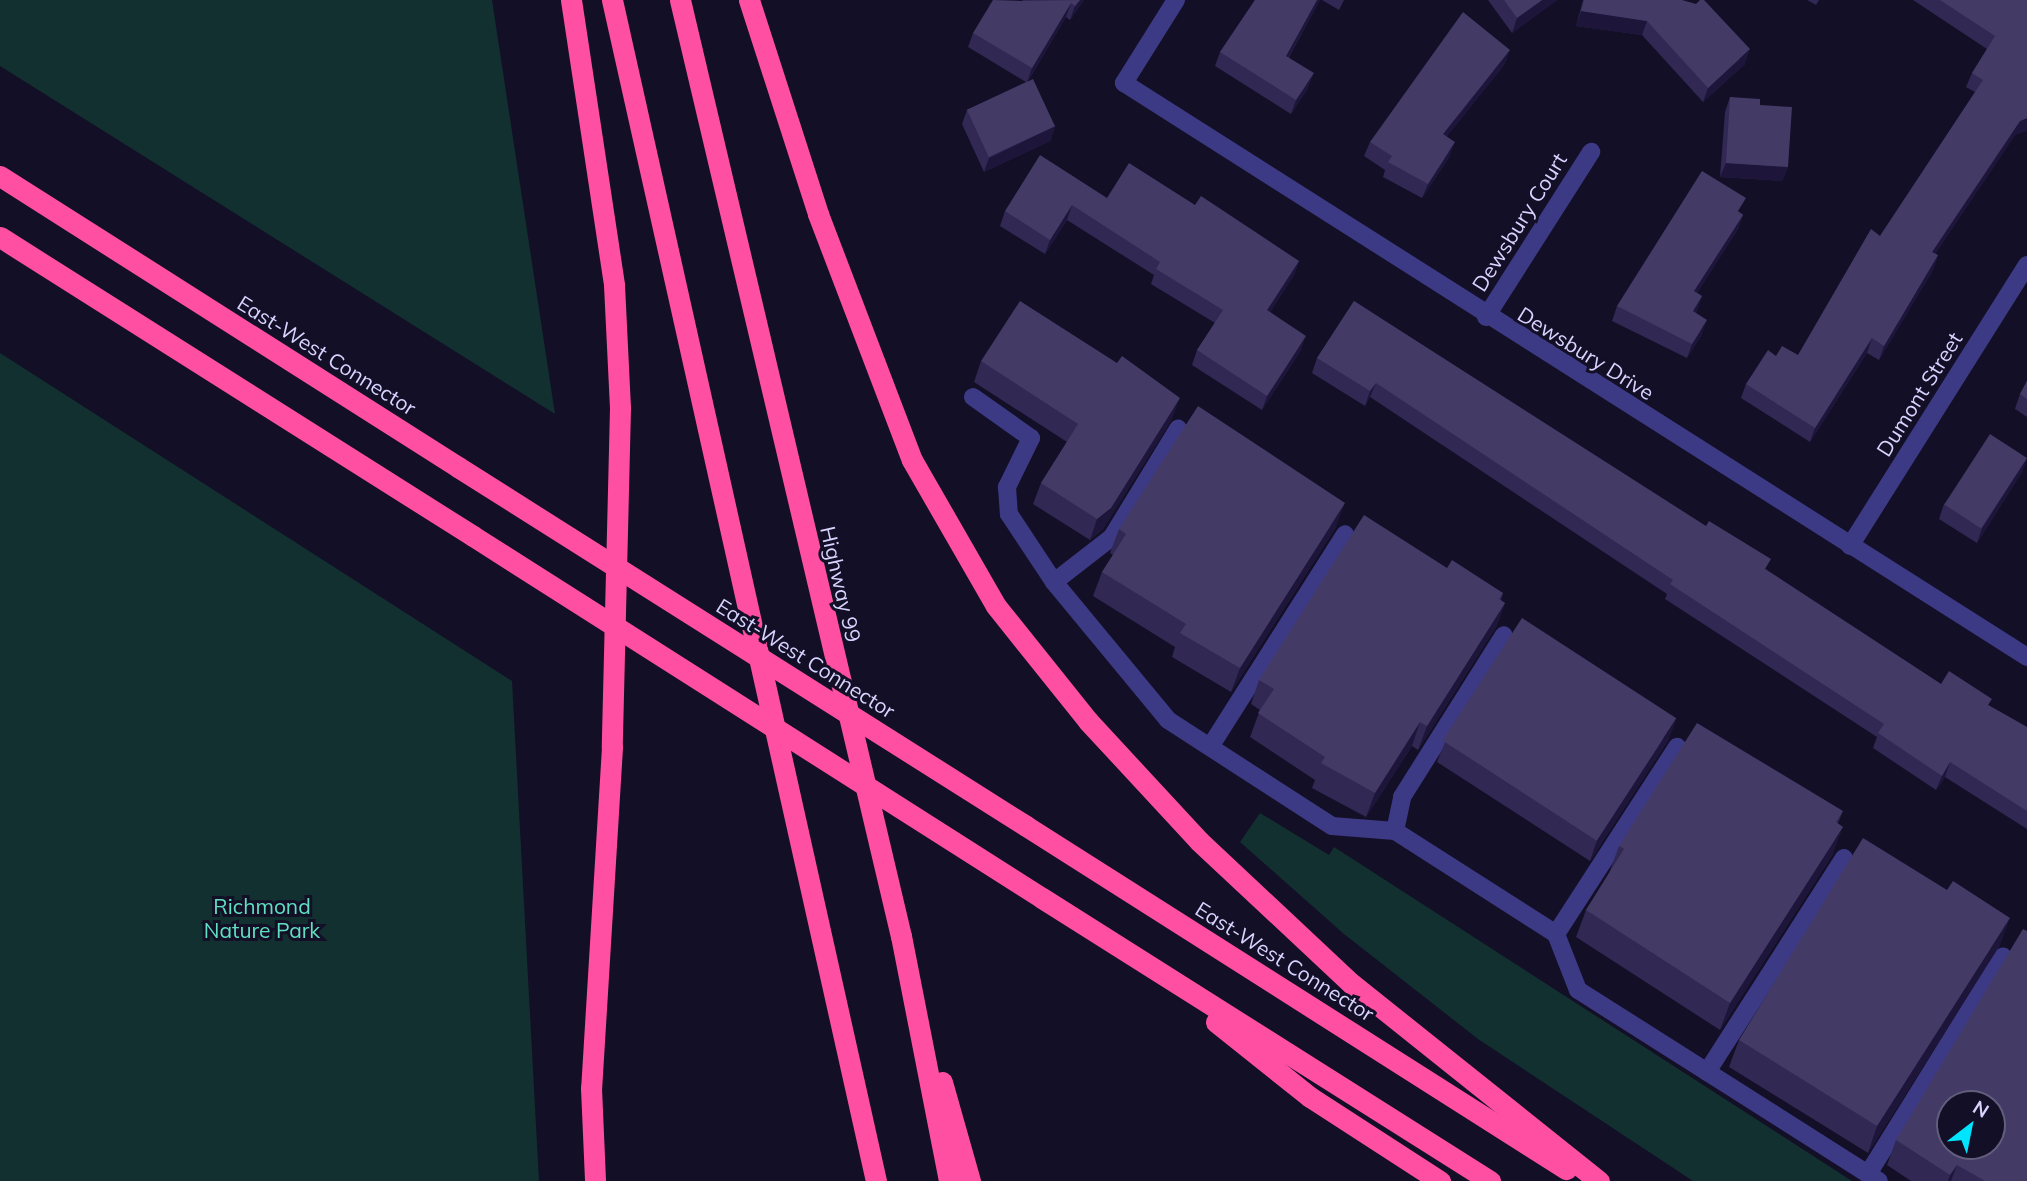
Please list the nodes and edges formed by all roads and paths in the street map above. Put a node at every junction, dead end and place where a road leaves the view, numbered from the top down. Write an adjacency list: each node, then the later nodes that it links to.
1 (571, 0): 28 (highway)
2 (612, 0): 29 (highway)
3 (680, 0): 23 (highway, Highway 99)
4 (749, 0): 35 (highway)
5 (1176, 0): 10 (street, Dewsbury Drive)
6 (1591, 152): 10 (street, Dewsbury Court)
7 (0, 176): 34 (highway, East-West Connector, bridge)
8 (0, 237): 24 (highway, bridge)
9 (2027, 265): 14 (street, Dumont Street)
10 (1486, 317): 14 (street, Dewsbury Drive)
11 (973, 397): 15 (street)
12 (1178, 429): 15 (street)
13 (1345, 534): 18 (street)
14 (1850, 546): 17 (street, Dewsbury Drive)
15 (1054, 582): 18 (street)
16 (1504, 635): 20 (street)
17 (2027, 657)
18 (1210, 747): 20 (street)
19 (1677, 747): 22 (street)
20 (1395, 831): 22 (street)
21 (1844, 858): 26 (street)
22 (1556, 934): 26 (street)
23 (901, 936): 30 (highway, Highway 99); 31 (highway)
24 (1129, 954): 32 (highway); 33 (highway)
25 (2003, 956): 27 (street)
26 (1707, 1072): 27 (street)
27 (1874, 1177)
28 (595, 1181)
29 (876, 1181)
30 (949, 1181)
31 (971, 1181)
32 (1440, 1181)
33 (1490, 1181)
34 (1586, 1181)
35 (1599, 1181)

